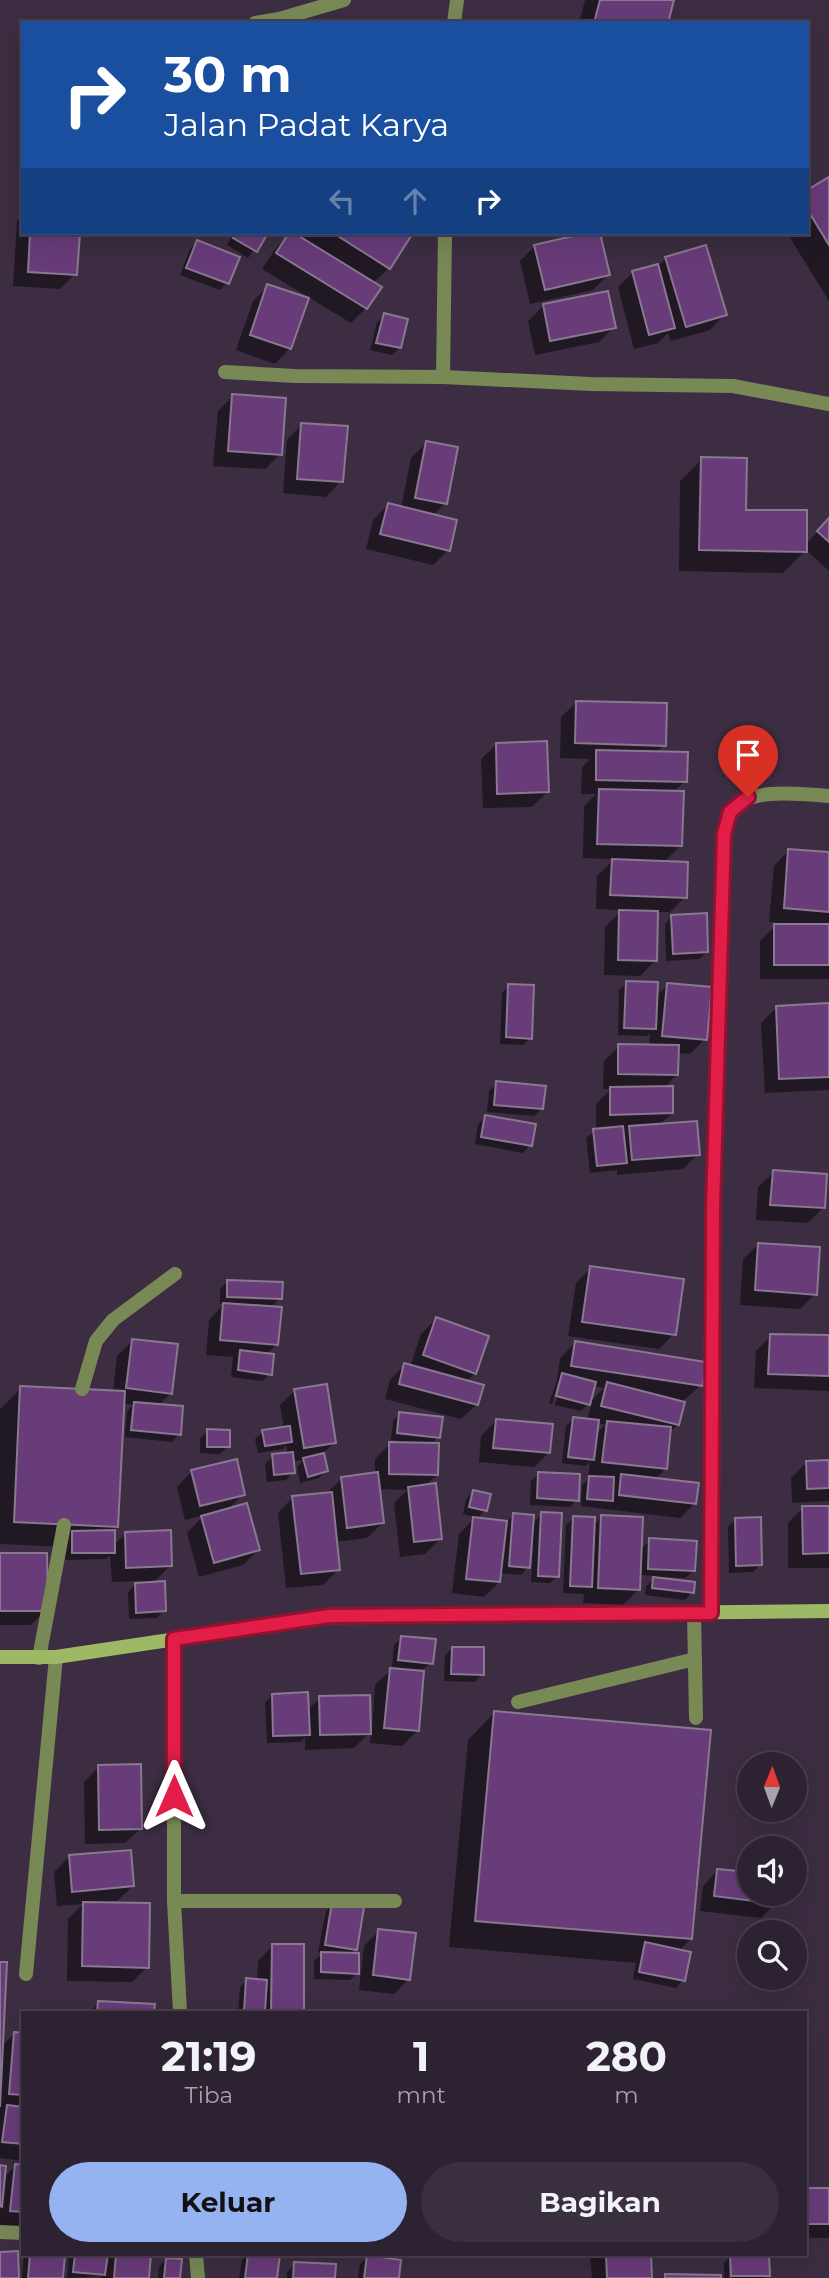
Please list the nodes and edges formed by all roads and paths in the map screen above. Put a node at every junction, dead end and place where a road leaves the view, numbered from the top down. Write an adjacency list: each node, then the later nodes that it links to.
1 (344, 0): 3 (street)
2 (457, 0): 4 (street)
3 (267, 21)
4 (454, 21)
5 (445, 235): 7 (street)
6 (225, 372): 7 (street)
7 (443, 377): 8 (street)
8 (829, 404)
9 (829, 796): 15 (street)
10 (176, 1275): 11 (street)
11 (82, 1389)
12 (64, 1525): 19 (street)
13 (829, 1611): 15 (street)
14 (694, 1612): 15 (street); 16 (street); 20 (street)
15 (711, 1613)
16 (174, 1639): 18 (street); 23 (street)
17 (0, 1657): 19 (street)
18 (56, 1657): 19 (street); 25 (street)
19 (39, 1658)
20 (695, 1659): 21 (street); 22 (street)
21 (518, 1702)
22 (696, 1718)
23 (174, 1901): 24 (street); 26 (street)
24 (395, 1901)
25 (26, 1974)
26 (180, 2011)
27 (0, 2232): 28 (street)
28 (21, 2233)
29 (196, 2256): 30 (street)
30 (198, 2278)

